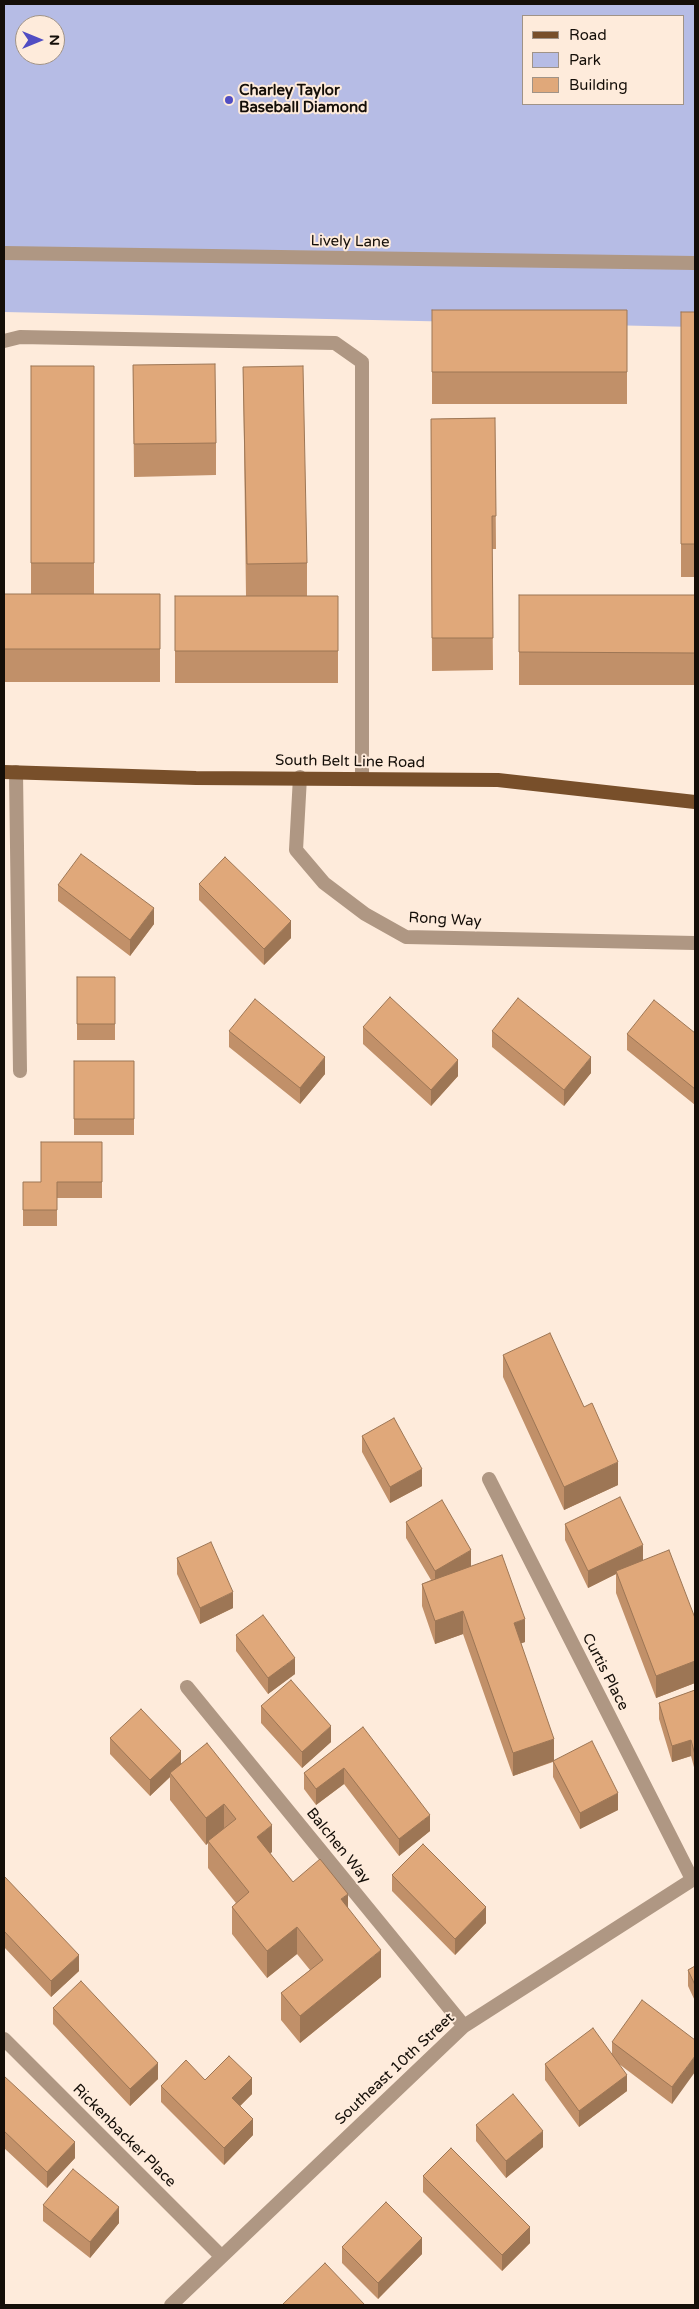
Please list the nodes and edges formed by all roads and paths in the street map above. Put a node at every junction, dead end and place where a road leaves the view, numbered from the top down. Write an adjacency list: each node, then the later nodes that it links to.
1 (4, 253): 2 (street, Lively Lane)
2 (695, 263)
3 (4, 341): 6 (street)
4 (10, 772): 5 (main road, South Belt Line Road); 9 (street)
5 (300, 777): 6 (main road, South Belt Line Road); 8 (street, Rong Way)
6 (362, 779): 7 (main road, South Belt Line Road)
7 (695, 802)
8 (695, 943)
9 (20, 1071)
10 (489, 1479): 12 (street, Curtis Place)
11 (187, 1687): 13 (street, Balchen Way)
12 (694, 1879): 13 (street, Southeast 10th Street)
13 (464, 2026): 15 (street, Southeast 10th Street)
14 (4, 2039): 15 (street, Rickenbacker Place)
15 (221, 2256): 16 (street, Southeast 10th Street)
16 (171, 2305)

